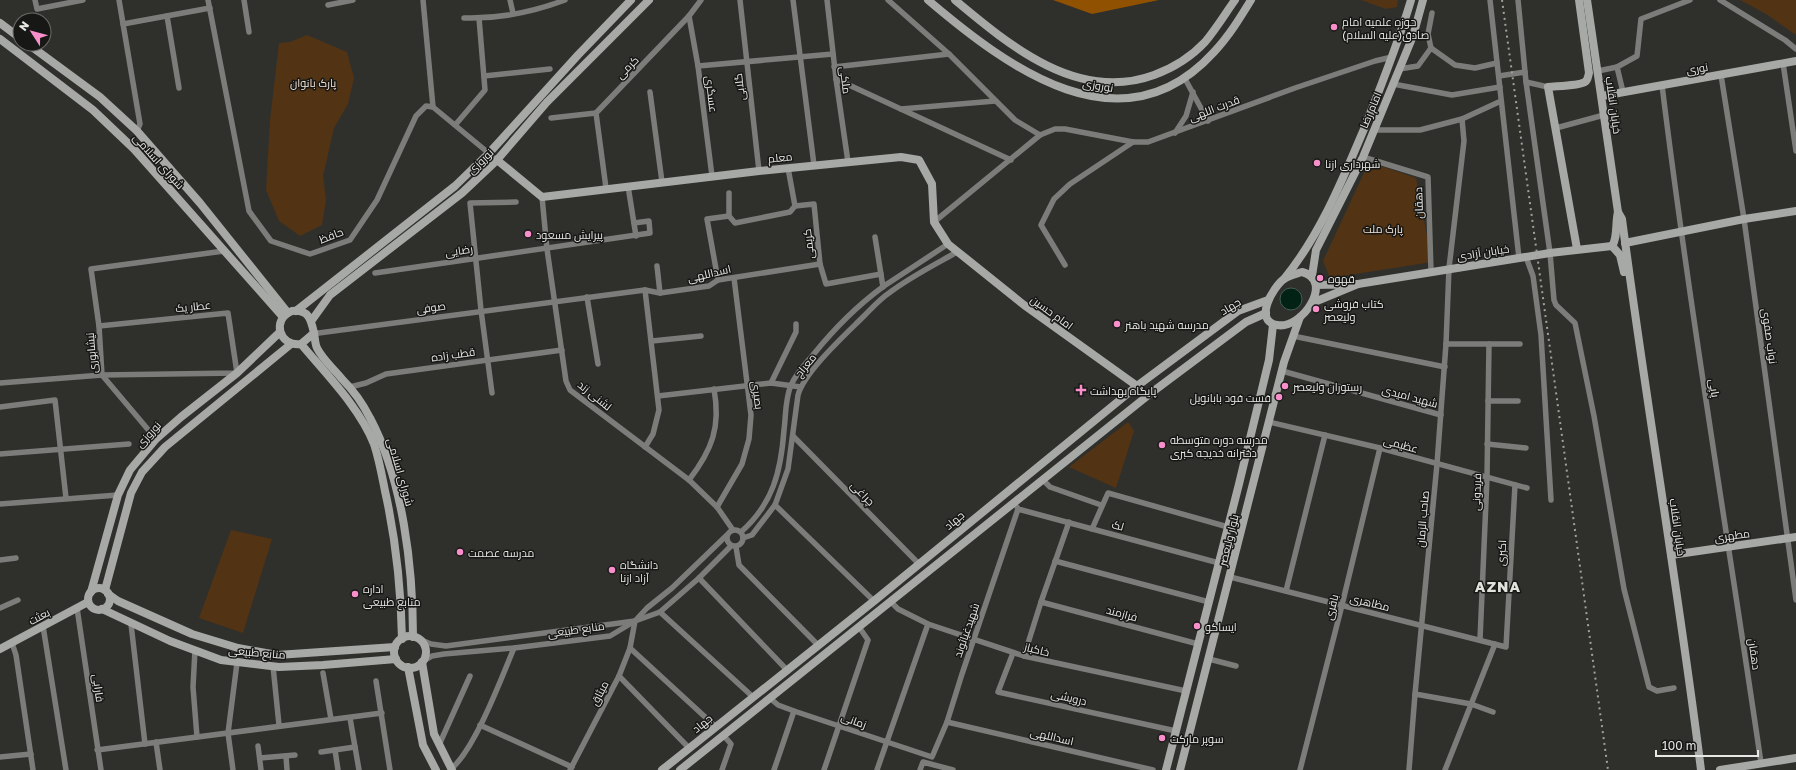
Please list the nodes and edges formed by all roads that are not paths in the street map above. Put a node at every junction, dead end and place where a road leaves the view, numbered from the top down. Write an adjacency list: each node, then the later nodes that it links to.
1 (35, 0): 2 (street)
2 (83, 0)
3 (119, 0): 39 (street)
4 (208, 0): 31 (street, حافظ)
5 (244, 0): 41 (street)
6 (353, 0): 30 (street)
7 (422, 0): 78 (street)
8 (510, 0): 32 (street)
9 (564, 0): 32 (street)
10 (631, 0): 92 (main road, نوروزی)
11 (648, 0): 95 (main road, نوروزی)
12 (701, 0): 35 (street, کرمی)
13 (740, 0): 51 (street, گلابی)
14 (793, 0): 48 (street)
15 (827, 0): 46 (street, ملکی)
16 (888, 0): 47 (street)
17 (928, 0): 64 (main road, نوروزی)
18 (955, 0): 19 (main road, نوروزی)
19 (1235, 0)
20 (1251, 0): 64 (main road, نوروزی)
21 (1411, 0): 49 (main road, امام رضا)
22 (1423, 0): 58 (main road, امام رضا)
23 (1490, 0): 52 (street)
24 (1518, 0): 60 (street)
25 (1579, 0): 70 (main road, خیابان انقلاب)
26 (1587, 0): 59 (main road, خیابان انقلاب)
27 (1690, 0): 56 (street)
28 (1720, 0): 29 (street)
29 (1730, 3): 44 (street)
30 (328, 5)
31 (210, 8): 34 (street); 78 (street, حافظ)
32 (513, 13): 37 (street)
33 (1432, 13): 43 (street)
34 (167, 16): 39 (street); 71 (street)
35 (689, 16): 54 (street, عسگری); 80 (street, کرمی)
36 (464, 18): 37 (street)
37 (479, 18): 62 (street)
38 (0, 23): 40 (main road)
39 (123, 24): 88 (street)
40 (12, 32)
41 (249, 32)
42 (0, 39): 124 (main road, شورای اسلامی)
43 (1431, 48): 52 (street); 58 (street)
44 (1796, 49)
45 (39, 52): 88 (main road, شورای اسلامی)
46 (833, 54): 48 (street); 55 (street, ملکی)
47 (949, 54): 55 (street); 76 (street)
48 (801, 57): 51 (street); 98 (street)
49 (1392, 57): 84 (street, قدرت اللهی); 115 (main road, امام رضا)
50 (1796, 61): 53 (main road, نوری)
51 (746, 62): 54 (street); 100 (street, گلابی)
52 (1497, 63): 63 (street)
53 (1783, 63): 61 (main road, نوری); 93 (street)
54 (698, 66): 101 (street, عسگری)
55 (834, 67): 65 (street, ملکی)
56 (1617, 67): 59 (street); 74 (street)
57 (550, 69): 62 (street)
58 (1399, 69): 67 (main road, امام رضا)
59 (1598, 71): 75 (main road, خیابان انقلاب)
60 (1525, 72): 63 (street); 66 (street)
61 (1721, 74): 68 (main road, نوری); 112 (street, نواب صفوی)
62 (484, 76): 85 (street)
63 (1499, 76): 69 (street)
64 (1184, 77): 73 (street)
65 (836, 79): 79 (street); 97 (street, ملکی)
66 (1526, 82): 70 (street); 126 (street)
67 (1393, 84): 69 (street); 87 (main road, امام رضا)
68 (1662, 85): 74 (main road, نوری); 116 (street, پاپی)
69 (1500, 87): 77 (street)
70 (1548, 87): 86 (main road)
71 (179, 88)
72 (650, 92): 102 (street)
73 (1193, 92): 84 (street); 89 (street)
74 (1623, 92): 75 (main road, نوری)
75 (1602, 96): 81 (main road, خیابان انقلاب)
76 (995, 101): 79 (street); 90 (street)
77 (1502, 101): 83 (street); 127 (street)
78 (433, 107): 85 (street)
79 (901, 109): 96 (street)
80 (596, 113): 82 (street); 104 (street)
81 (1604, 115): 86 (street); 110 (main road, خیابان انقلاب)
82 (551, 118)
83 (1462, 119): 87 (street); 132 (street, صاحب الزمان)
84 (1208, 121): 89 (street, قدرت اللهی)
85 (456, 124): 92 (street)
86 (1556, 128): 123 (main road)
87 (1374, 130): 94 (main road, امام رضا)
88 (137, 131): 152 (main road, شورای اسلامی)
89 (1175, 133): 91 (street, قدرت اللهی)
90 (1040, 135): 91 (street, قدرت اللهی); 96 (street)
91 (1133, 142): 130 (street)
92 (490, 152): 95 (street); 152 (main road, نوروزی)
93 (1796, 152)
94 (1363, 157): 115 (main road, امام رضا); 133 (street, دهقان)
95 (497, 160): 106 (main road); 155 (main road, نوروزی)
96 (1010, 160): 113 (street)
97 (848, 162): 98 (main road, معلم); 113 (main road, معلم)
98 (814, 165): 99 (main road, معلم)
99 (788, 168): 100 (main road, معلم); 108 (street)
100 (759, 171): 101 (main road, معلم)
101 (712, 176): 102 (main road, معلم)
102 (662, 182): 103 (main road, معلم)
103 (628, 186): 104 (main road, معلم); 114 (street)
104 (606, 188): 106 (main road, معلم)
105 (729, 193): 111 (street)
106 (542, 197): 122 (street, لشنی زند)
107 (516, 202): 128 (street)
108 (795, 206): 111 (street); 129 (street, کریمی)
109 (1796, 211): 112 (main road)
110 (1618, 212): 119 (main road, خیابان انقلاب); 121 (main road, خیابان انقلاب)
111 (729, 216): 139 (street)
112 (1744, 219): 116 (main road); 228 (street, نواب صفوی)
113 (934, 222): 120 (main road, معلم)
114 (634, 223): 117 (street); 117 (street)
115 (1326, 223): 136 (main road); 138 (main road)
116 (1680, 233): 119 (main road); 230 (street, پاپی)
117 (636, 236): 122 (street, رضایی)
118 (875, 237): 135 (street)
119 (1625, 243): 143 (main road, خیابان انقلاب)
120 (948, 244): 125 (main road, معلم); 142 (street, معراج)
121 (1612, 246): 123 (main road, خیابان آزادی); 143 (main road, خیابان انقلاب)
122 (547, 249): 128 (street, رضایی); 147 (street, لشنی زند)
123 (1577, 249): 126 (main road, خیابان آزادی)
124 (224, 251): 152 (main road, شورای اسلامی); 159 (street, نیشابوری)
125 (957, 252): 183 (main road, امام حسین); 185 (street, معراج)
126 (1550, 253): 127 (main road, خیابان آزادی); 289 (street)
127 (1523, 257): 132 (main road, خیابان آزادی); 214 (street)
128 (476, 258): 134 (street, رضایی); 150 (street)
129 (820, 264): 135 (street, کریمی); 137 (street, اسداللهی)
130 (1065, 265)
131 (657, 266): 145 (street)
132 (1449, 268): 133 (main road, خیابان آزادی); 167 (street, صاحب الزمان)
133 (1431, 271): 140 (main road, خیابان آزادی)
134 (375, 273)
135 (881, 274): 142 (street)
136 (1312, 276): 138 (main road); 141 (main road)
137 (734, 278): 139 (street, اسداللهی); 182 (street, بصیری)
138 (1284, 279): 148 (main road)
139 (718, 280): 145 (street, اسداللهی)
140 (1358, 284): 141 (main road); 149 (main road)
141 (1316, 285): 149 (main road)
142 (883, 287): 181 (street, معراج)
143 (1630, 287): 231 (main road, خیابان انقلاب)
144 (645, 290): 145 (street, اسداللهی); 146 (street, اسداللهی); 164 (street)
145 (660, 292)
146 (587, 297): 147 (street, اسداللهی); 174 (street)
147 (554, 300): 150 (street, صوفی); 170 (street, لشنی زند)
148 (1268, 300): 151 (main road, جهاد); 153 (main road)
149 (1312, 303): 154 (main road)
150 (481, 310): 161 (street, صوفی); 171 (street)
151 (1238, 311): 156 (main road); 183 (main road, جهاد)
152 (289, 313): 155 (main road); 160 (main road)
153 (1266, 313): 156 (main road, جهاد); 158 (main road)
154 (1300, 317): 158 (main road); 163 (main road, بلوار ولیعصر)
155 (312, 320): 161 (main road)
156 (1246, 322): 205 (main road, جهاد)
157 (796, 324): 180 (street)
158 (1273, 325): 172 (main road, بلوار ولیعصر)
159 (99, 326): 177 (street, عطار یک); 178 (street, نیشابوری)
160 (280, 332): 165 (main road); 177 (main road, نوروزی)
161 (312, 334): 166 (main road); 184 (main road, شورای اسلامی)
162 (701, 336): 164 (street)
163 (1293, 336): 173 (main road, بلوار ولیعصر); 175 (street)
164 (652, 340): 188 (street)
165 (291, 344): 166 (main road); 241 (main road, نوروزی)
166 (301, 344): 260 (main road, شورای اسلامی)
167 (1446, 344): 168 (street); 175 (street, صاحب الزمان)
168 (1489, 344): 169 (street); 189 (street, فریدونی)
169 (1520, 344)
170 (562, 350): 171 (street, قطب زاده); 200 (street, لشنی زند)
171 (488, 360): 184 (street, قطب زاده); 187 (street)
172 (1269, 360): 173 (main road); 222 (main road, بلوار ولیعصر)
173 (1284, 362): 176 (main road, بلوار ولیعصر)
174 (598, 364)
175 (1445, 367): 192 (street, صاحب الزمان)
176 (1282, 371): 192 (street, شهید امیدی); 193 (main road, بلوار ولیعصر)
177 (237, 373): 178 (street); 196 (main road, نوروزی)
178 (102, 375): 179 (street); 196 (street, نیشابوری)
179 (0, 383)
180 (771, 383): 181 (street); 182 (street)
181 (792, 385): 185 (street); 227 (street, معراج)
182 (747, 386): 186 (street); 219 (street, بصیری)
183 (1137, 386): 197 (main road, جهاد)
184 (350, 387): 261 (main road, شورای اسلامی)
185 (801, 387): 195 (street, معراج)
186 (714, 389): 188 (street); 208 (street)
187 (492, 393)
188 (658, 396): 200 (street)
189 (1488, 401): 190 (street); 199 (street, فریدونی)
190 (1518, 401)
191 (0, 407): 203 (street)
192 (1441, 415): 206 (street, صاحب الزمان)
193 (1269, 422): 194 (street, عظیمی); 237 (main road, بلوار ولیعصر)
194 (1325, 435): 201 (street, عظیمی); 239 (street)
195 (793, 436): 216 (street, معراج); 236 (street, چراغی)
196 (156, 439): 212 (main road, نوروزی)
197 (1067, 443): 205 (main road); 220 (main road, جهاد)
198 (129, 444): 203 (street)
199 (1487, 444): 202 (street); 207 (street, فریدونی)
200 (645, 447): 208 (street, لشنی زند)
201 (1380, 448): 206 (street, عظیمی); 249 (street, باقری)
202 (1526, 448)
203 (61, 450): 204 (street); 213 (street)
204 (0, 454)
205 (1074, 455): 209 (main road, جهاد)
206 (1437, 464): 207 (street, عظیمی); 258 (street, صاحب الزمان)
207 (1487, 478): 210 (street, عظیمی); 263 (street, فریدونی)
208 (689, 480): 219 (street, لشنی زند)
209 (1043, 480): 217 (street); 218 (main road, جهاد)
210 (1515, 485): 211 (street, عظیمی); 269 (street, اکبری)
211 (1527, 488)
212 (118, 495): 213 (street); 240 (main road, نوروزی)
213 (66, 498): 215 (street)
214 (1552, 500)
215 (0, 504)
216 (775, 505): 227 (street, معراج); 244 (street)
217 (1101, 505): 222 (street); 223 (street)
218 (1016, 506): 221 (street, لک); 225 (main road, جهاد); 262 (street, شهید‌غیاثوند)
219 (717, 507): 224 (street, لشنی زند)
220 (971, 521): 225 (main road); 236 (main road, جهاد)
221 (1069, 522): 223 (street, لک); 234 (street)
222 (1228, 527): 235 (main road, بلوار ولیعصر)
223 (1092, 529): 235 (street, لک)
224 (733, 530): 226 (street); 227 (street)
225 (979, 531): 246 (main road, جهاد)
226 (727, 535): 229 (street); 254 (street, منابع طبیعی)
227 (742, 535): 229 (street)
228 (1792, 538): 230 (main road, مطهری); 243 (street, نواب صفوی)
229 (734, 546): 238 (street, منابع طبیعی); 265 (street)
230 (1730, 547): 231 (main road, مطهری); 326 (street, دهقان)
231 (1671, 555): 354 (main road, خیابان انقلاب)
232 (16, 558): 233 (street)
233 (0, 560)
234 (1055, 561): 247 (street); 248 (street)
235 (1219, 563): 248 (main road, بلوار ولیعصر)
236 (919, 564): 244 (main road, جهاد)
237 (1230, 577): 239 (street, مظاهری); 278 (main road, بلوار ولیعصر)
238 (699, 578): 253 (street, منابع طبیعی); 284 (street)
239 (1286, 591): 249 (street, مظاهری)
240 (91, 592): 241 (main road); 245 (main road)
241 (107, 592): 252 (main road); 268 (main road, منابع طبیعی)
242 (18, 600): 250 (street)
243 (1796, 600)
244 (874, 601): 265 (main road, جهاد)
245 (88, 602): 251 (main road, بعثت); 252 (main road)
246 (891, 602): 256 (street, خاکباز); 259 (main road, جهاد)
247 (1041, 602): 266 (street, فرازمند); 275 (street)
248 (1209, 602): 266 (main road, بلوار ولیعصر)
249 (1342, 605): 258 (street, مظاهری); 351 (street, باقری)
250 (0, 608)
251 (77, 608): 257 (main road, بعثت); 316 (street, فارابی)
252 (102, 609): 255 (main road, منابع طبیعی)
253 (660, 612): 254 (street, منابع طبیعی); 292 (street)
254 (635, 621): 261 (street, منابع طبیعی); 270 (street, منابع طبیعی); 271 (street, میثاق)
255 (130, 624): 273 (main road, منابع طبیعی); 311 (street)
256 (928, 624): 262 (street, خاکباز); 310 (street)
257 (43, 626): 264 (main road, بعثت); 330 (street)
258 (1422, 626): 263 (street, مظاهری); 291 (street, صاحب الزمان)
259 (859, 627): 293 (main road, جهاد); 303 (street)
260 (402, 638): 261 (main road); 268 (main road)
261 (416, 638): 279 (main road)
262 (973, 640): 274 (street, خاکباز); 300 (street, شهید‌غیاثوند)
263 (1480, 640): 267 (street, مظاهری)
264 (12, 643): 272 (main road, بعثت); 319 (street)
265 (818, 644): 284 (main road, جهاد)
266 (1198, 644): 276 (main road, بلوار ولیعصر)
267 (1495, 644): 269 (street, مظاهری); 294 (street)
268 (396, 647): 277 (main road)
269 (1506, 647)
270 (514, 648): 279 (street, منابع طبیعی); 302 (street)
271 (630, 648): 287 (street, میثاق); 304 (street)
272 (0, 649)
273 (195, 650): 280 (main road, منابع طبیعی); 308 (street)
274 (1013, 653): 275 (street, خاکباز); 305 (street, درویشی)
275 (1024, 656): 290 (street, خاکباز)
276 (1195, 656): 278 (main road); 290 (main road, بلوار ولیعصر)
277 (396, 659): 281 (main road, منابع طبیعی); 283 (main road)
278 (1209, 659): 282 (street); 350 (main road, بلوار ولیعصر)
279 (422, 662): 283 (main road); 312 (main road)
280 (237, 663): 281 (main road, منابع طبیعی); 306 (street)
281 (273, 666): 301 (street)
282 (1236, 666)
283 (408, 667): 339 (main road)
284 (787, 670): 292 (main road, جهاد)
285 (323, 673): 299 (street)
286 (470, 676): 312 (street)
287 (619, 676): 315 (street); 328 (street, میثاق)
288 (376, 681): 297 (street)
289 (1674, 688)
290 (1186, 691): 305 (main road, بلوار ولیعصر)
291 (1414, 694): 294 (street); 352 (street, صاحب الزمان)
292 (753, 696): 304 (main road, جهاد)
293 (771, 699): 295 (street, زمانی); 307 (main road, جهاد)
294 (1471, 704): 296 (street); 353 (street)
295 (794, 711): 303 (street, زمانی); 343 (street)
296 (1493, 712)
297 (382, 713): 298 (street); 338 (street)
298 (350, 718): 299 (street); 314 (street)
299 (331, 719): 301 (street)
300 (947, 722): 323 (street, شهید‌غیاثوند); 348 (street, اسداللهی)
301 (279, 725): 306 (street)
302 (480, 725): 327 (street); 328 (street)
303 (838, 725): 310 (street, زمانی); 344 (street)
304 (716, 727): 315 (main road, جهاد)
305 (1176, 731): 349 (main road, بلوار ولیعصر)
306 (228, 733): 308 (street); 333 (street)
307 (724, 736): 341 (main road, جهاد); 342 (street)
308 (197, 737): 309 (street)
309 (156, 742): 311 (street); 332 (street)
310 (886, 743): 323 (street, زمانی); 345 (street)
311 (145, 744): 316 (street)
312 (439, 745): 327 (main road)
313 (258, 746): 324 (street)
314 (355, 747): 317 (street); 337 (street)
315 (689, 748): 340 (main road, جهاد)
316 (97, 750): 331 (street, فارابی)
317 (335, 750): 318 (street); 336 (street)
318 (321, 752)
319 (31, 754): 322 (street); 329 (street)
320 (295, 755): 321 (street)
321 (286, 756): 324 (street); 335 (street)
322 (0, 757)
323 (932, 757)
324 (260, 758): 334 (street)
325 (1796, 758): 326 (main road)
326 (1761, 763): 355 (main road)
327 (451, 769)
328 (571, 769)
329 (33, 770)
330 (66, 770)
331 (100, 770)
332 (160, 770)
333 (233, 770)
334 (261, 770)
335 (288, 770)
336 (338, 770)
337 (359, 770)
338 (390, 770)
339 (436, 770)
340 (662, 770)
341 (680, 770)
342 (722, 770)
343 (774, 770)
344 (824, 770)
345 (877, 770)
346 (920, 770): 347 (street)
347 (953, 770)
348 (1153, 770)
349 (1166, 770)
350 (1180, 770)
351 (1300, 770)
352 (1409, 770)
353 (1444, 770)
354 (1701, 770)
355 (1720, 770)

